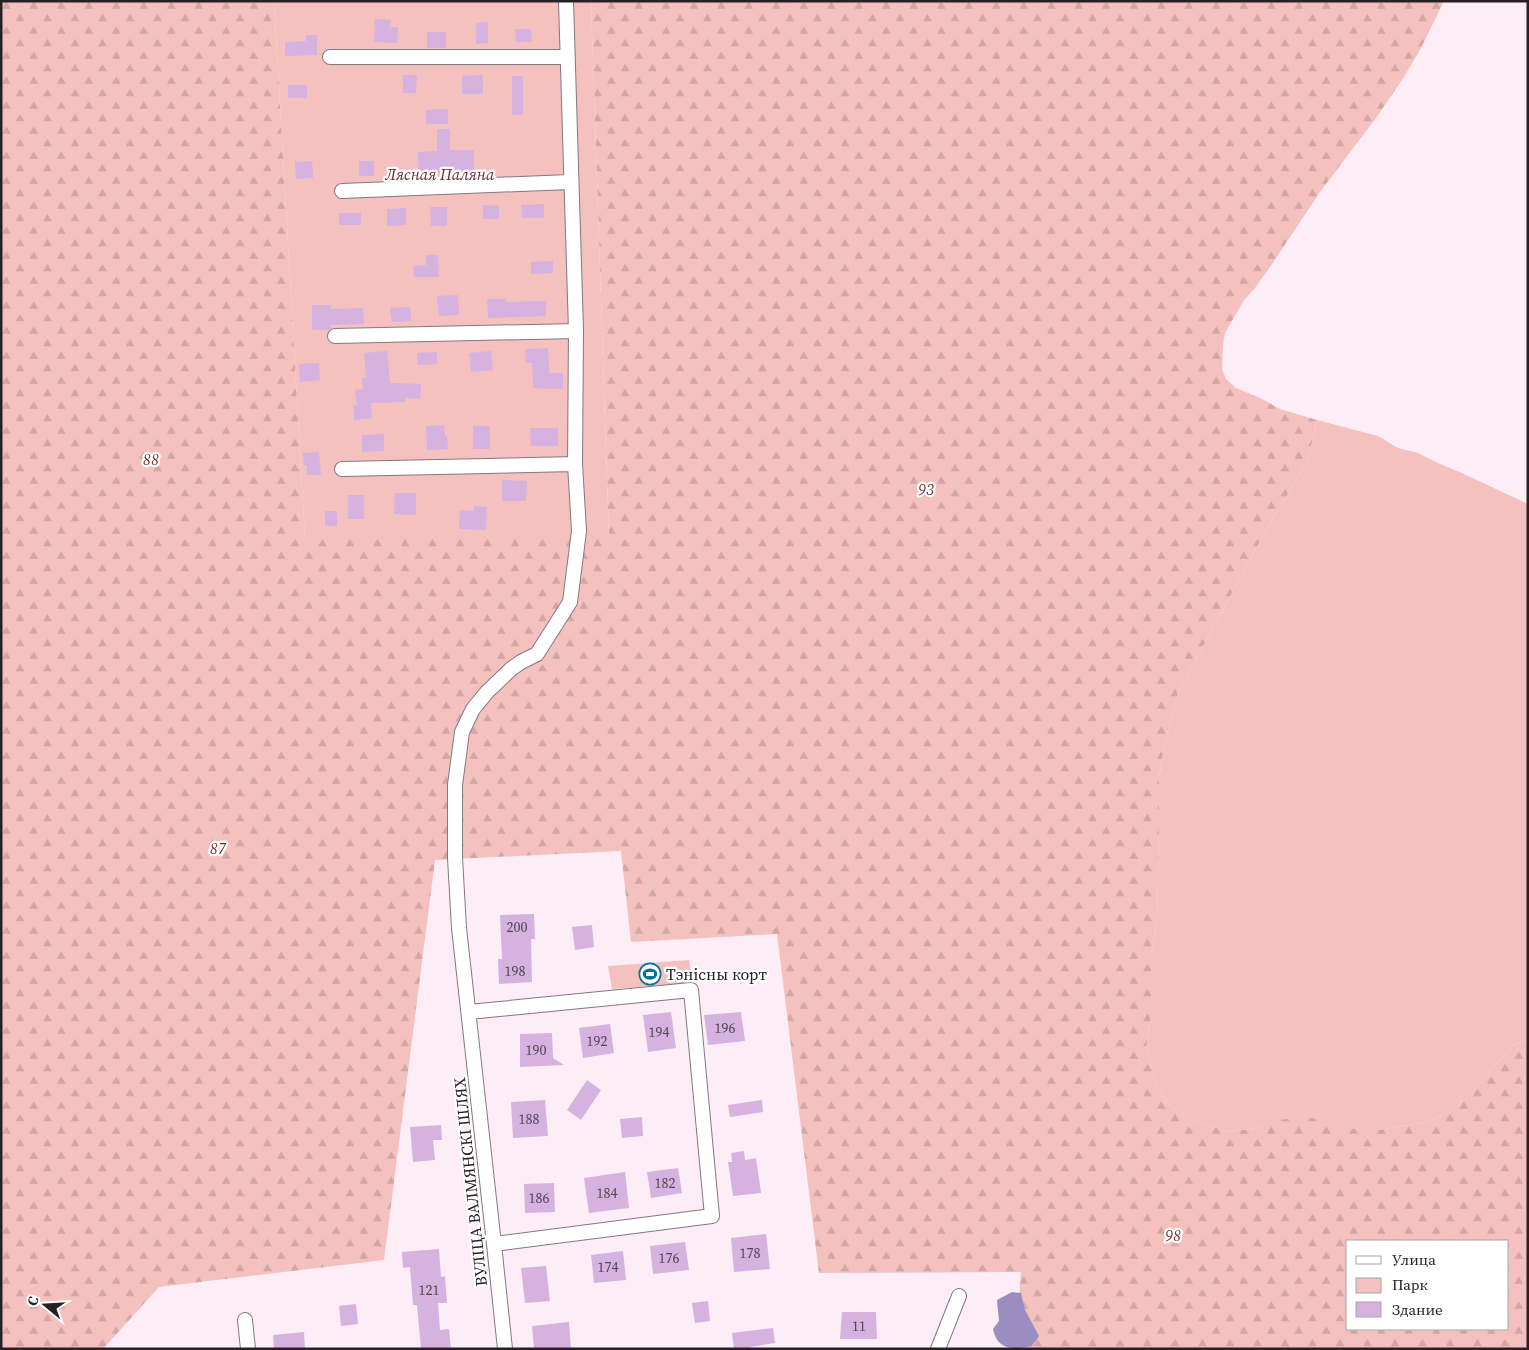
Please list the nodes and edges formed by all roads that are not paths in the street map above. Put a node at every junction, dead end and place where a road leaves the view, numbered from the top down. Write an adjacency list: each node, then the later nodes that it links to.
1 (566, 1): 3 (street, ВУЛІЦА ВАЛМЯНСКІ ШЛЯХ)
2 (330, 57): 3 (street)
3 (567, 57): 4 (street, ВУЛІЦА ВАЛМЯНСКІ ШЛЯХ)
4 (570, 182): 5 (street); 6 (street, ВУЛІЦА ВАЛМЯНСКІ ШЛЯХ)
5 (342, 191)
6 (576, 331): 7 (street); 8 (street, ВУЛІЦА ВАЛМЯНСКІ ШЛЯХ)
7 (335, 336)
8 (575, 464): 9 (street); 10 (street, ВУЛІЦА ВАЛМЯНСКІ ШЛЯХ)
9 (342, 469)
10 (469, 1012): 11 (street, ВУЛІЦА ВАЛМЯНСКІ ШЛЯХ); 11 (street)
11 (494, 1244): 15 (street, ВУЛІЦА ВАЛМЯНСКІ ШЛЯХ)
12 (959, 1296): 16 (street)
13 (245, 1320): 14 (street)
14 (248, 1349)
15 (505, 1349)
16 (938, 1349)

